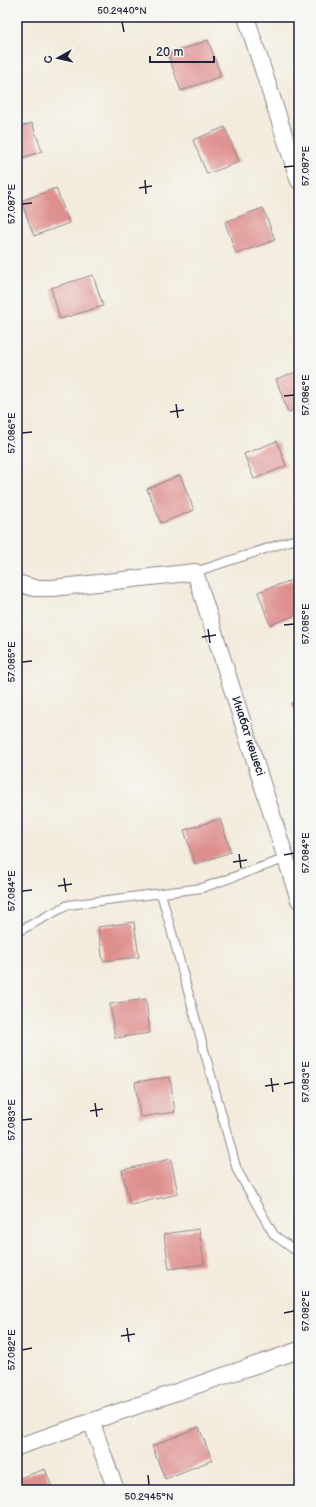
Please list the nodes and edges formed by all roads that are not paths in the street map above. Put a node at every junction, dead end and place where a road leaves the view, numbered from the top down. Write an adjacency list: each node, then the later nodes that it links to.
1 (246, 17): 2 (street)
2 (299, 181)
3 (299, 538): 4 (lane)
4 (195, 572): 5 (street); 6 (street, Инабат көшесі)
5 (17, 583)
6 (287, 858): 7 (lane); 8 (street, Инабат көшесі)
7 (161, 893): 9 (lane); 10 (lane)
8 (299, 900)
9 (17, 932)
10 (299, 1253)
11 (299, 1350): 12 (street)
12 (91, 1421): 13 (street); 14 (street)
13 (17, 1447)
14 (116, 1490)

